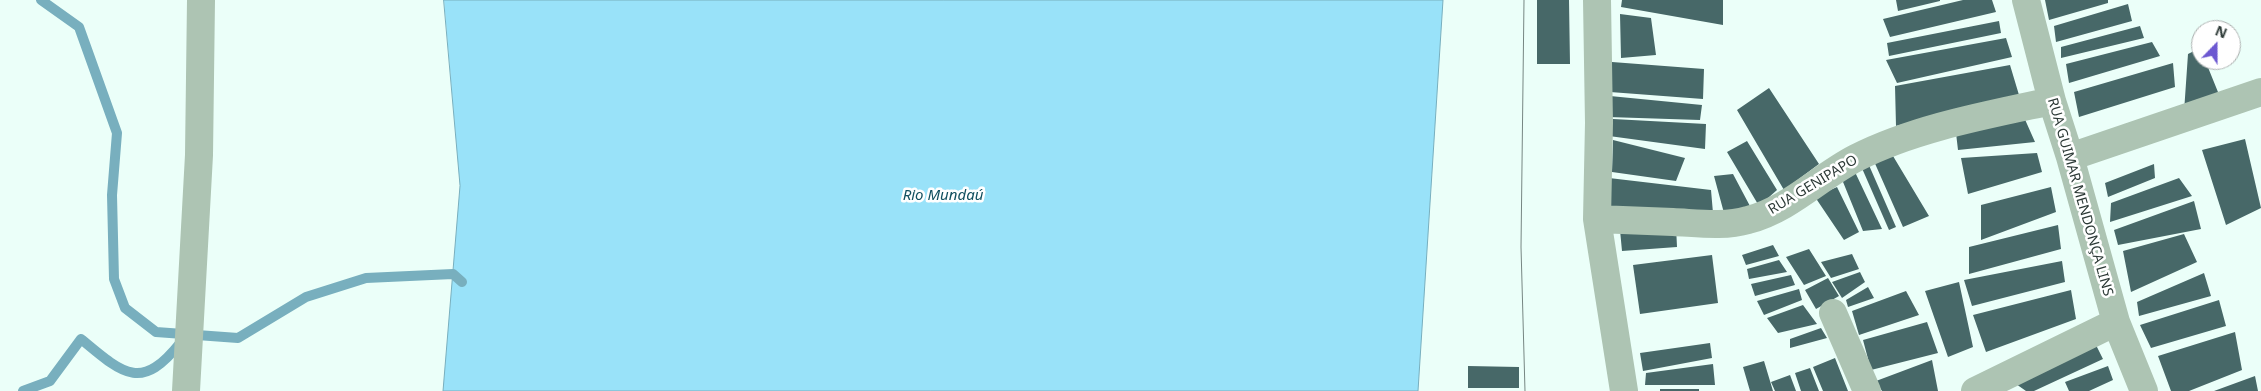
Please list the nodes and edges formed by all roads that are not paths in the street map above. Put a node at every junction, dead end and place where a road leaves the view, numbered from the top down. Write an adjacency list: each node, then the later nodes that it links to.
1 (201, 0): 10 (street)
2 (1597, 0): 7 (street)
3 (2026, 0): 5 (street, RUA GUIMAR MENDONÇA LINS)
4 (2261, 92): 6 (street)
5 (2052, 101): 6 (street, RUA GUIMAR MENDONÇA LINS); 7 (street, RUA GENIPAPO)
6 (2070, 156): 9 (street, RUA GUIMAR MENDONÇA LINS)
7 (1597, 218): 11 (street)
8 (1833, 314): 12 (street)
9 (2116, 322): 13 (street); 14 (street, RUA GUIMAR MENDONÇA LINS)
10 (186, 391)
11 (1624, 391)
12 (1867, 391)
13 (1975, 391)
14 (2144, 391)

